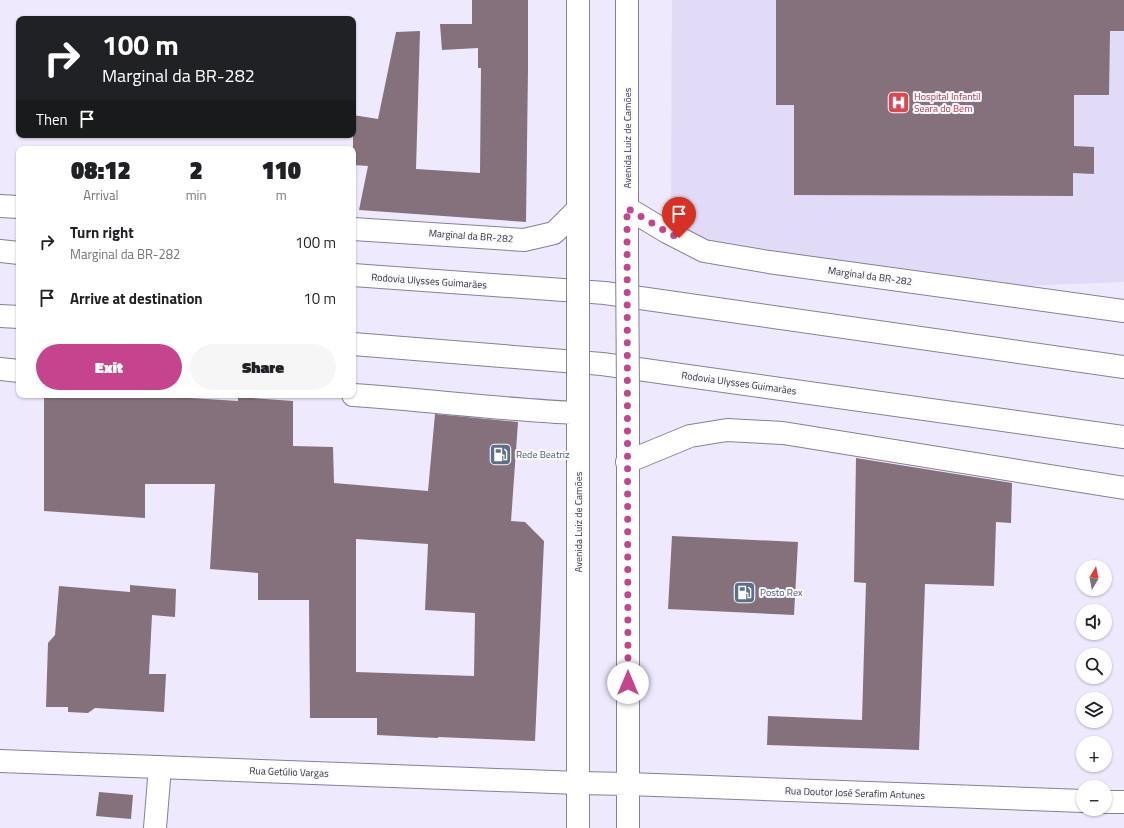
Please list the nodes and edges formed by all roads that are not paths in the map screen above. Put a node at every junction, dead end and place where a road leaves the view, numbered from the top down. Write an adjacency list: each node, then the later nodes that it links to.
1 (578, 0): 6 (main road, Avenida Luiz de Camões)
2 (627, 0): 5 (main road, Avenida Luiz de Camões)
3 (0, 206): 4 (main road)
4 (16, 207)
5 (627, 208): 11 (main road, Marginal da BR-282); 21 (main road, Avenida Luiz de Camões, bridge)
6 (578, 209): 7 (main road, Marginal da BR-282); 19 (main road, Avenida Luiz de Camões, bridge)
7 (356, 229)
8 (0, 251): 9 (main road)
9 (16, 252)
10 (356, 275): 15 (main road, Rodovia Ulysses Guimarães)
11 (1124, 311)
12 (0, 316): 13 (main road)
13 (16, 317)
14 (356, 344): 20 (main road, Rodovia Ulysses Guimarães)
15 (1124, 367)
16 (0, 369): 17 (main road)
17 (16, 371)
18 (356, 395): 19 (main road)
19 (578, 404): 25 (main road, Avenida Luiz de Camões)
20 (1124, 437)
21 (627, 462): 22 (main road); 26 (main road, Avenida Luiz de Camões)
22 (1124, 488)
23 (0, 761): 24 (main road, Rua Getúlio Vargas)
24 (160, 767): 25 (main road, Rua Getúlio Vargas); 30 (main road)
25 (578, 782): 26 (main road, Rua Getúlio Vargas); 31 (main road, Avenida Luiz de Camões)
26 (628, 784): 27 (main road, Rua Doutor José Serafim Antunes); 32 (main road, Avenida Luiz de Camões)
27 (1076, 801)
28 (1112, 802): 29 (main road)
29 (1124, 802)
30 (155, 828)
31 (578, 828)
32 (628, 828)

